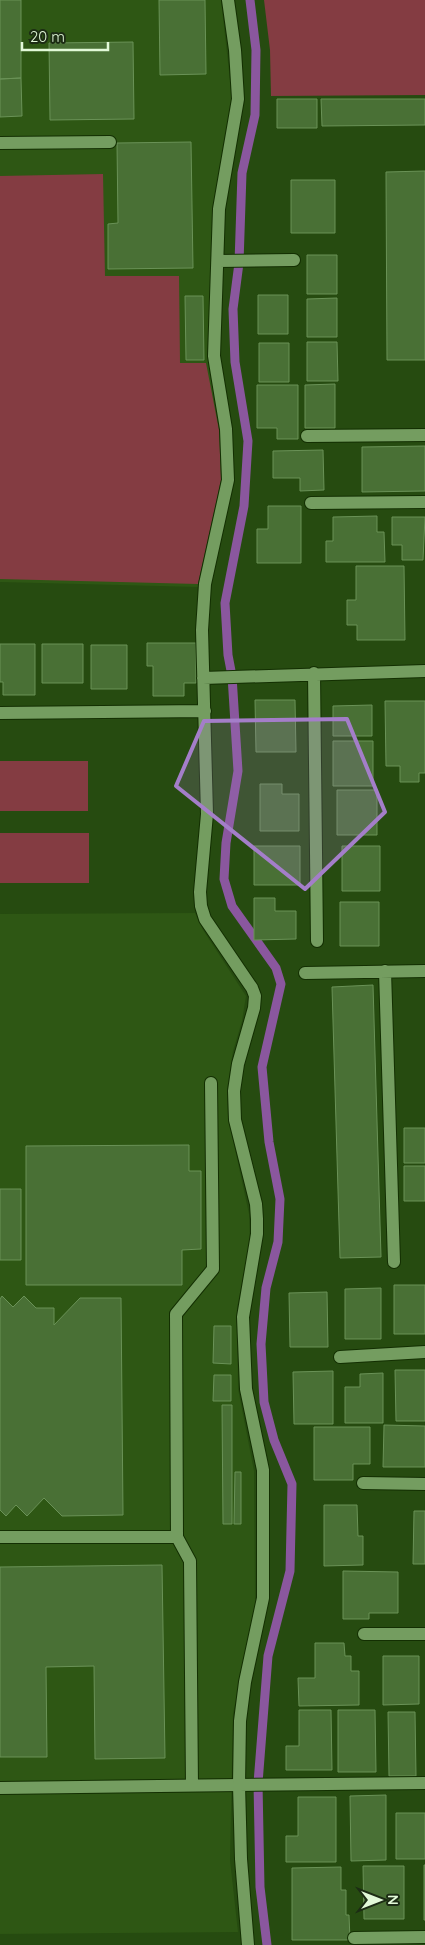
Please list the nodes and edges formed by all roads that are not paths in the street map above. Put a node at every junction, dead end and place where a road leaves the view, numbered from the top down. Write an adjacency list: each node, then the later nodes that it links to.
1 (228, 0): 5 (street)
2 (110, 142): 3 (street)
3 (0, 143)
4 (294, 260): 5 (street)
5 (221, 261): 12 (street)
6 (425, 435): 7 (street)
7 (307, 436)
8 (425, 502): 9 (street)
9 (311, 503)
10 (425, 671): 11 (street)
11 (314, 673): 12 (street); 15 (street)
12 (206, 677): 13 (street)
13 (205, 712): 14 (street); 30 (street)
14 (0, 713)
15 (317, 941)
16 (385, 971): 17 (street); 18 (street); 20 (street)
17 (425, 971)
18 (305, 973)
19 (211, 1083): 26 (street)
20 (394, 1262)
21 (425, 1352): 22 (street)
22 (340, 1357)
23 (363, 1483): 24 (street)
24 (425, 1484)
25 (0, 1537): 26 (street)
26 (177, 1537): 31 (street)
27 (364, 1634): 28 (street)
28 (425, 1634)
29 (425, 1783): 30 (street)
30 (243, 1785): 31 (street); 35 (street)
31 (192, 1786): 32 (street)
32 (0, 1788)
33 (425, 1937): 34 (street)
34 (354, 1938)
35 (248, 1945)

